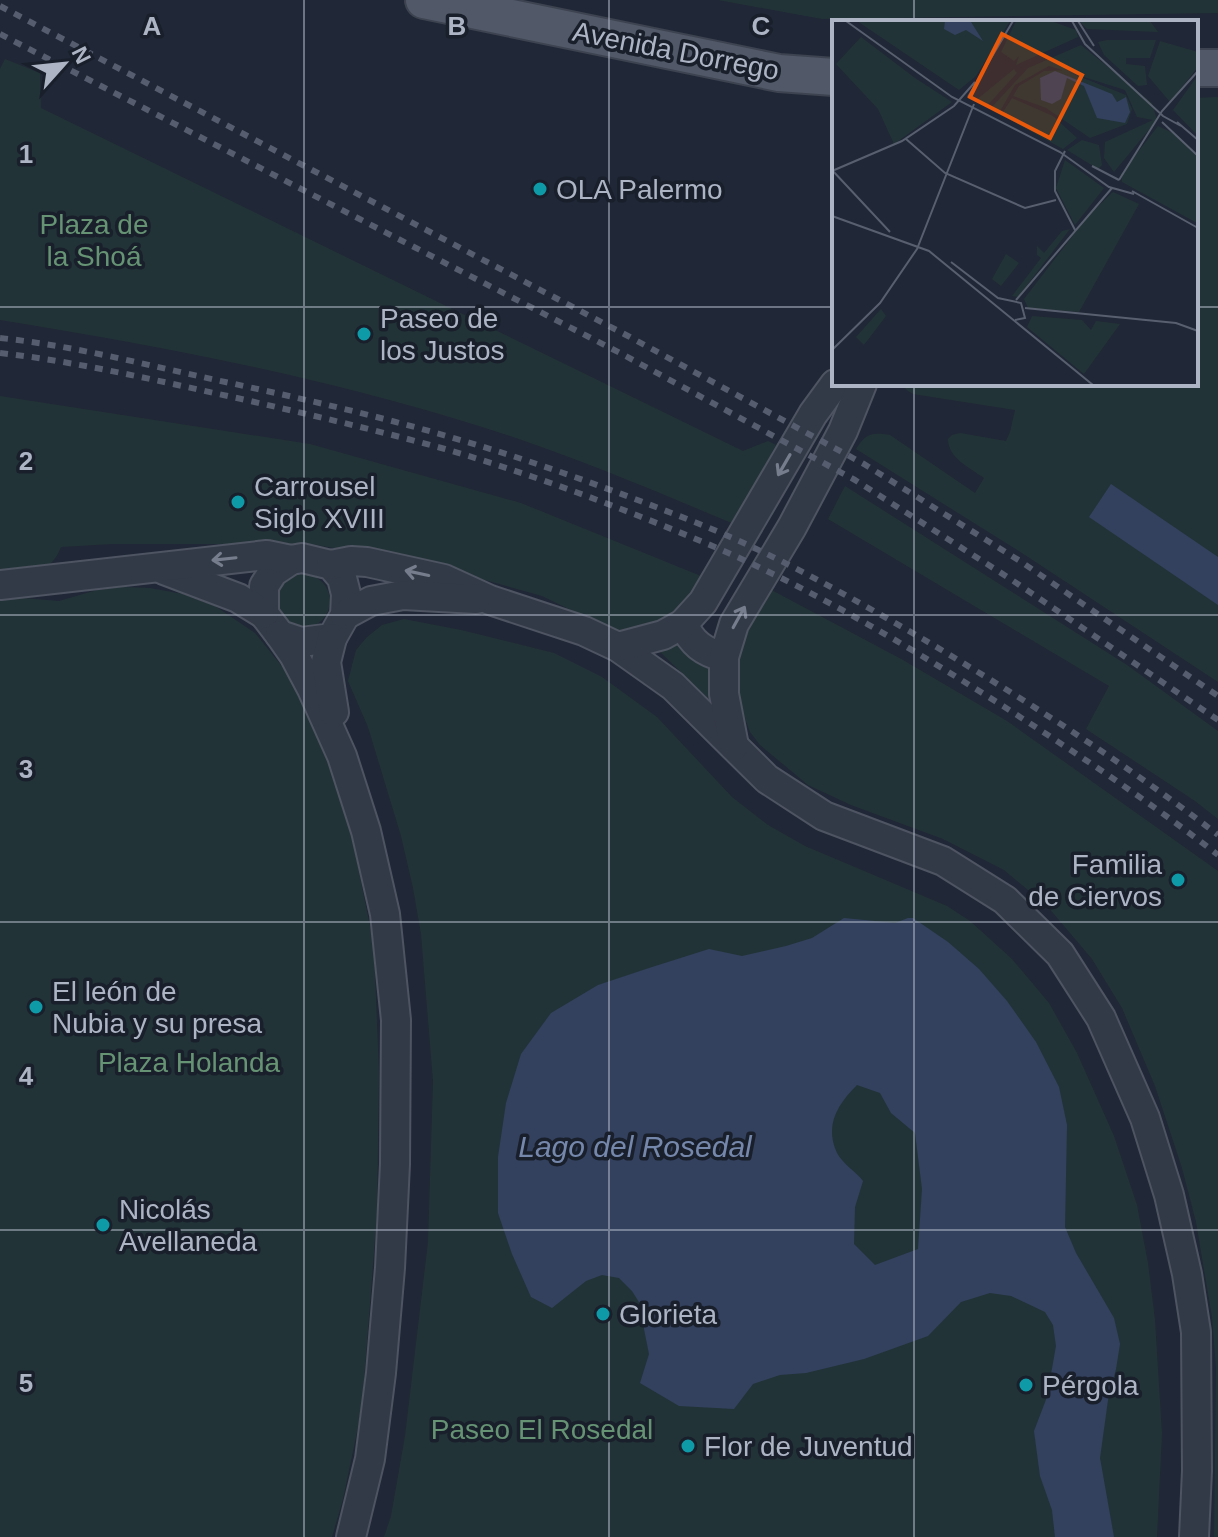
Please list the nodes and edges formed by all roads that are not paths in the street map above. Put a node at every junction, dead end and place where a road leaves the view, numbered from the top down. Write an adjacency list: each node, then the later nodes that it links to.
1 (424, 0): 2 (main road, Avenida Dorrego)
2 (832, 77)
3 (834, 386): 5 (street, one-way to 5)
4 (861, 386): 6 (street)
5 (759, 509): 6 (street); 13 (street)
6 (792, 527): 16 (street, one-way to 6)
7 (291, 560): 8 (street); 9 (street, one-way to 9); 12 (street)
8 (331, 565): 11 (street, one-way to 8); 14 (street)
9 (156, 567): 10 (street); 12 (street)
10 (0, 585)
11 (490, 600): 14 (street); 15 (street)
12 (272, 624): 14 (street); 18 (street)
13 (683, 624): 15 (street); 16 (street)
14 (338, 626): 18 (street)
15 (618, 647): 17 (street)
16 (724, 657): 17 (street)
17 (734, 746): 20 (street)
18 (342, 756): 19 (street)
19 (351, 1537)
20 (1194, 1537)

